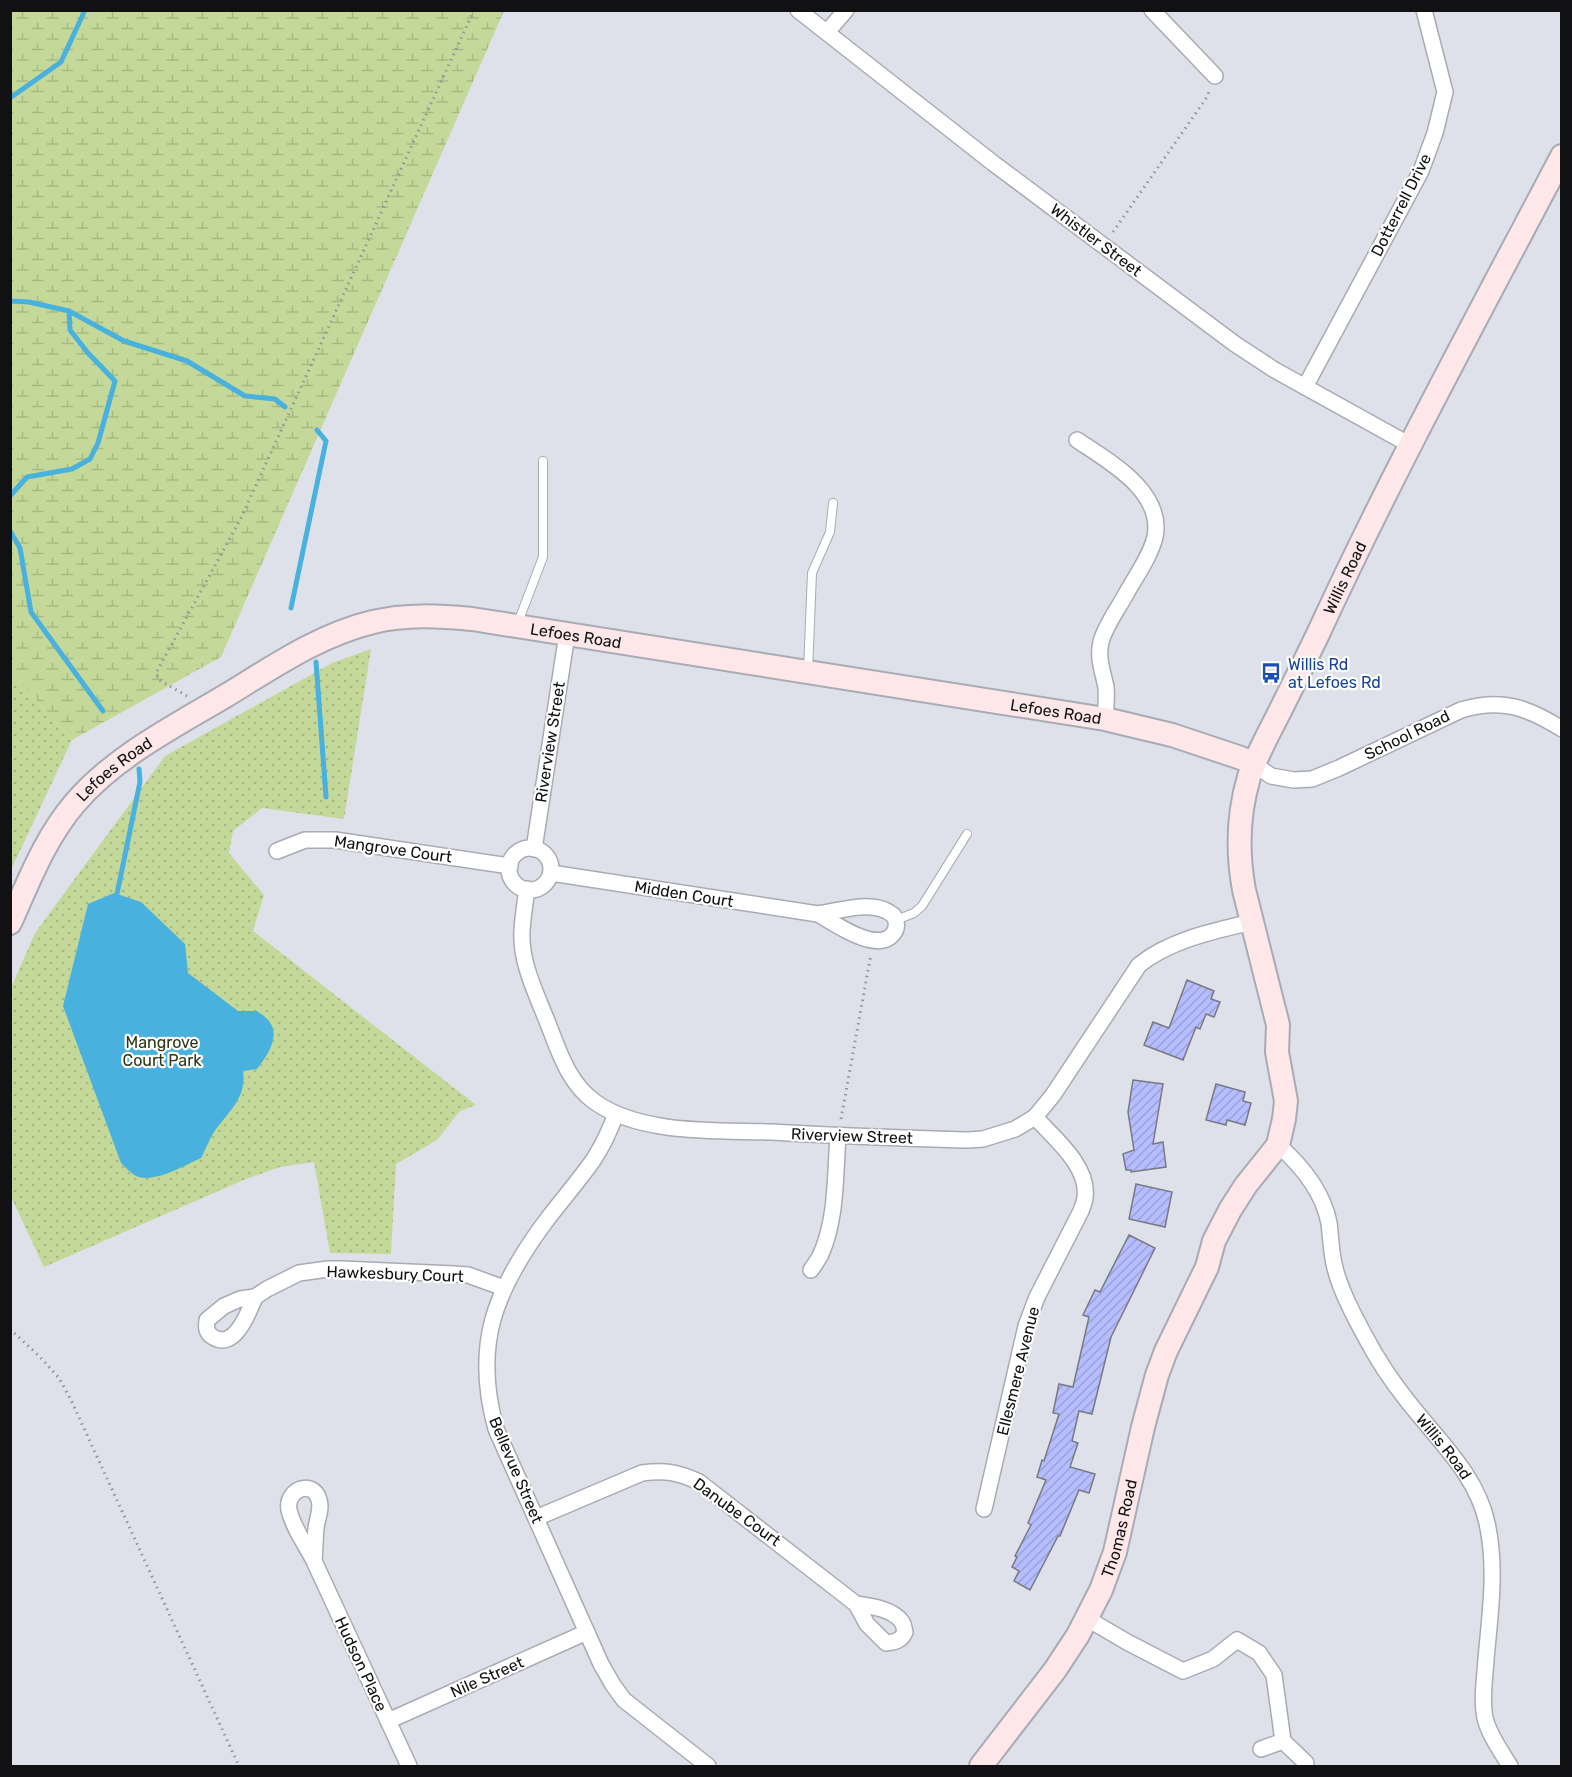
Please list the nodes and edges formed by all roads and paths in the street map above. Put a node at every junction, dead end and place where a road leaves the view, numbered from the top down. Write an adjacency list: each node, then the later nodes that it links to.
1 (474, 10): 18 (path)
2 (798, 10): 6 (street, Whistler Street)
3 (846, 10): 6 (street)
4 (1152, 10): 7 (street)
5 (1424, 10): 10 (street, Dotterrell Drive)
6 (827, 32): 9 (street, Whistler Street)
7 (1215, 76): 9 (path)
8 (1562, 156): 12 (main road, Willis Road)
9 (1104, 245): 10 (street, Whistler Street)
10 (1305, 387): 12 (street, Whistler Street)
11 (1077, 440): 19 (street)
12 (1410, 445): 21 (main road, Willis Road)
13 (543, 461): 15 (lane)
14 (833, 503): 17 (lane)
15 (516, 626): 16 (main road, Lefoes Road); 18 (main road, Lefoes Road)
16 (567, 634): 17 (main road, Lefoes Road); 23 (street, Riverview Street)
17 (808, 672): 19 (main road, Lefoes Road)
18 (201, 710): 31 (main road, Lefoes Road)
19 (1106, 719): 21 (main road, Lefoes Road)
20 (1562, 729): 21 (street, School Road)
21 (1254, 764): 30 (main road, Willis Road)
22 (967, 834): 29 (lane)
23 (534, 849): 25 (street); 26 (street)
24 (277, 851): 25 (street, Mangrove Court)
25 (510, 866): 27 (street)
26 (550, 873): 27 (street); 28 (street, Midden Court)
27 (527, 889): 33 (street, Riverview Street)
28 (818, 914): 29 (street, Midden Court); 32 (street, Midden Court)
29 (896, 920): 32 (street)
30 (1252, 922): 34 (street, Riverview Street); 36 (main road, Willis Road)
31 (10, 923)
32 (874, 939): 35 (path)
33 (616, 1114): 35 (street, Riverview Street); 38 (street, Bellevue Street)
34 (1035, 1117): 35 (street, Riverview Street); 41 (street, Ellesmere Avenue)
35 (838, 1136): 37 (street)
36 (1283, 1149): 45 (main road, Thomas Road); 55 (street, Willis Road)
37 (811, 1270)
38 (504, 1288): 39 (street, Hawkesbury Court); 42 (street, Bellevue Street)
39 (255, 1297)
40 (10, 1329): 51 (path)
41 (984, 1509)
42 (536, 1518): 44 (street, Danube Court); 46 (street, Bellevue Street)
43 (314, 1561): 47 (street, Hudson Place)
44 (856, 1604)
45 (1086, 1618): 48 (street); 54 (main road, Thomas Road)
46 (587, 1632): 47 (street, Nile Street); 53 (street, Bellevue Street)
47 (388, 1721): 52 (street, Hudson Place)
48 (1283, 1741): 49 (street); 50 (street)
49 (1261, 1749)
50 (1306, 1763)
51 (239, 1767)
52 (409, 1767)
53 (708, 1767)
54 (981, 1767)
55 (1510, 1767)

